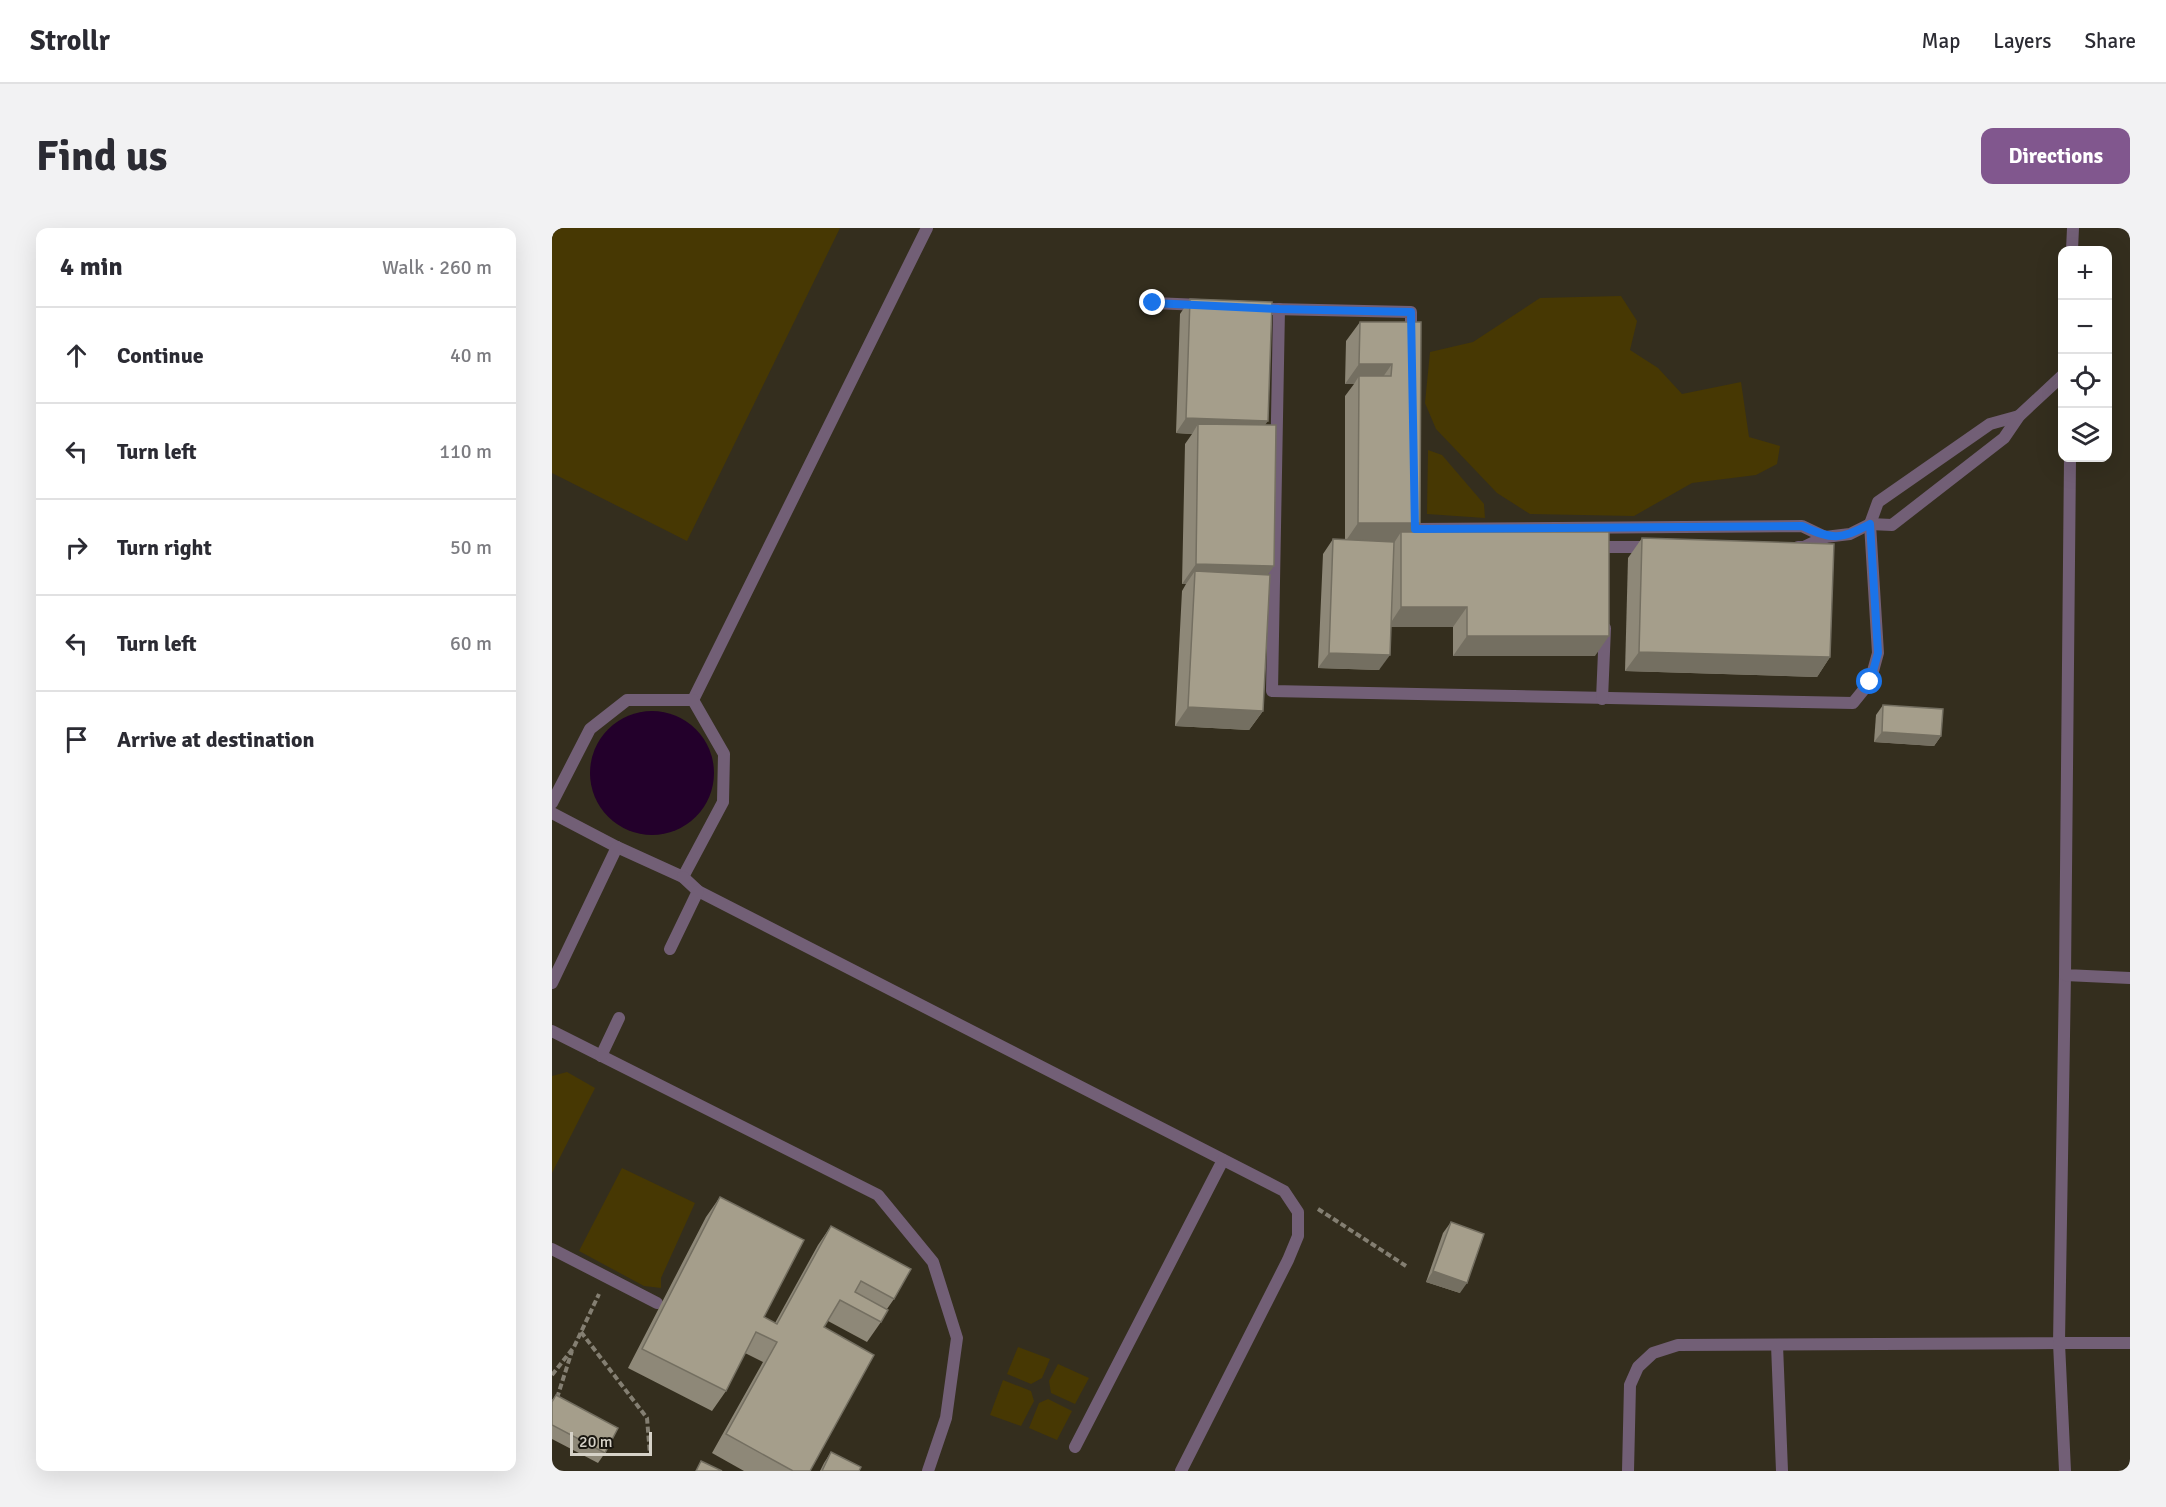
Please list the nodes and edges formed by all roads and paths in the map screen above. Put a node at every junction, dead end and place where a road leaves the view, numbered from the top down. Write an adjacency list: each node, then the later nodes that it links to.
1 (927, 228): 20 (street)
2 (2073, 228): 3 (street)
3 (2072, 246)
4 (1153, 303): 5 (street)
5 (1210, 306)
6 (1256, 308): 7 (street)
7 (1279, 309): 8 (street); 19 (street)
8 (1411, 346)
9 (2058, 380): 10 (street)
10 (2019, 416): 12 (street); 12 (street)
11 (2070, 462): 27 (street)
12 (1870, 524): 13 (street); 19 (street)
13 (1825, 537): 14 (street); 17 (street)
14 (1426, 547)
15 (1586, 547): 16 (street)
16 (1666, 547)
17 (1781, 547)
18 (1606, 617): 19 (street)
19 (1602, 699)
20 (693, 700): 21 (street); 24 (street)
21 (552, 803)
22 (552, 813): 23 (street)
23 (617, 847): 24 (street); 29 (street)
24 (683, 877): 25 (street)
25 (698, 891): 26 (street); 33 (street)
26 (670, 949)
27 (2065, 975): 28 (street); 40 (street)
28 (2130, 978)
29 (552, 983)
30 (619, 1018): 32 (street)
31 (552, 1031): 32 (street)
32 (601, 1056): 48 (street)
33 (1223, 1160): 34 (street); 46 (street)
34 (1298, 1212): 36 (path); 49 (street)
35 (552, 1249): 37 (street)
36 (1406, 1266)
37 (607, 1277): 38 (street); 39 (path)
38 (657, 1303)
39 (581, 1332): 43 (path); 47 (path)
40 (2059, 1343): 41 (street); 42 (street); 52 (street)
41 (2130, 1343)
42 (1777, 1345): 50 (street); 51 (street)
43 (574, 1347): 44 (path); 45 (path)
44 (552, 1375)
45 (556, 1401)
46 (1075, 1447)
47 (650, 1455)
48 (928, 1471)
49 (1181, 1471)
50 (1628, 1471)
51 (1782, 1471)
52 (2065, 1471)

